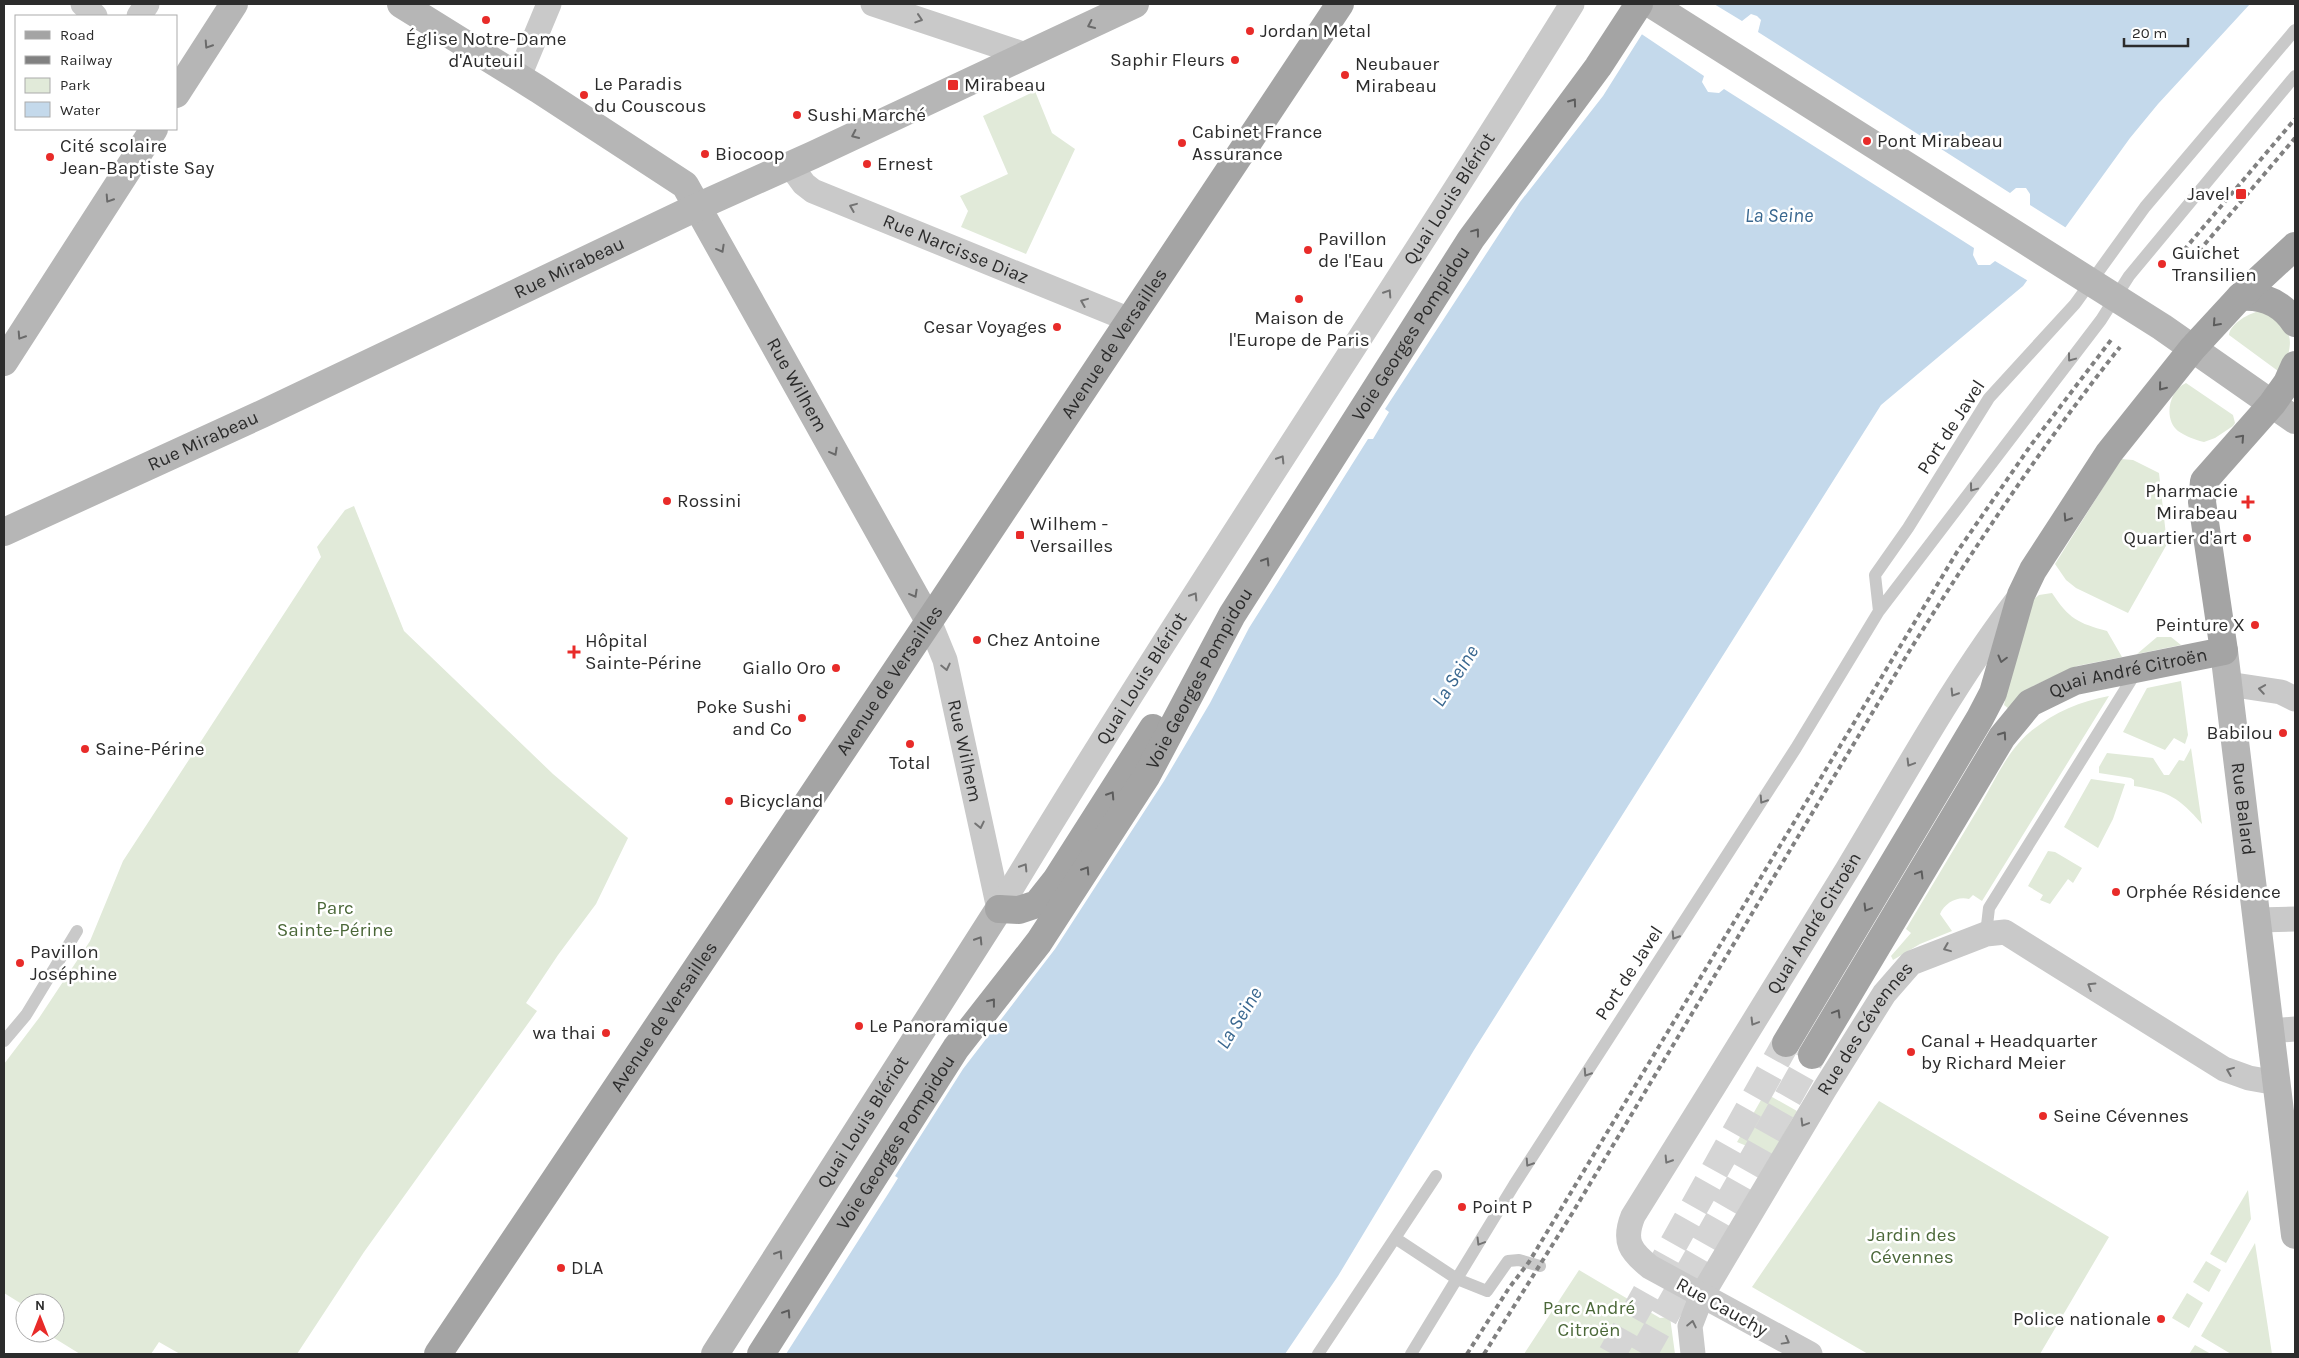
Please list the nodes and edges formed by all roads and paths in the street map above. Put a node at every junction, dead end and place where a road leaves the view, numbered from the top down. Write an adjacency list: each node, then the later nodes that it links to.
1 (83, 4): 12 (street)
2 (147, 4): 13 (street)
3 (234, 4): 18 (street, one-way to 18)
4 (401, 4): 16 (street, Rue Wilhem)
5 (550, 4): 16 (street)
6 (873, 4): 15 (street, one-way to 15)
7 (1135, 4): 15 (street, Rue Mirabeau, one-way to 15)
8 (1340, 4): 25 (main road, Avenue de Versailles)
9 (1572, 4): 41 (street, Quai Louis Blériot, one-way to 9)
10 (1639, 4): 37 (main road, Voie Georges Pompidou, one-way to 10)
11 (1651, 4): 23 (street)
12 (94, 15)
13 (140, 15)
14 (2295, 30): 34 (lane, Port de Javel)
15 (1026, 55): 20 (street, Rue Mirabeau, one-way to 20)
16 (519, 76): 21 (street, Rue Wilhem)
17 (2295, 76): 23 (lane, Port de Javel)
18 (178, 91)
19 (153, 130): 28 (street, one-way to 28)
20 (790, 165): 21 (street, Rue Mirabeau); 25 (street, Rue Narcisse Diaz, one-way to 20)
21 (697, 207): 32 (street, Rue Mirabeau); 35 (street, Rue Wilhem, one-way to 35)
22 (2295, 246): 24 (main road, Quai André Citroën)
23 (2109, 294): 27 (street); 34 (lane, Port de Javel, one-way to 34)
24 (2240, 297): 26 (main road); 27 (main road, Quai André Citroën, one-way to 27)
25 (1130, 320): 35 (main road, Avenue de Versailles)
26 (2295, 323)
27 (2192, 349): 30 (street); 33 (main road, Quai André Citroën, one-way to 33)
28 (4, 362)
29 (2295, 365): 30 (main road)
30 (2272, 404): 31 (street); 36 (main road, Rue Balard, one-way to 30)
31 (2295, 420)
32 (4, 532)
33 (2021, 596): 48 (main road, Quai André Citroën, one-way to 48); 55 (street, Quai André Citroën, one-way to 55)
34 (1879, 611): 57 (lane, Port de Javel, one-way to 57)
35 (929, 621): 41 (street, Rue Wilhem, one-way to 41); 59 (main road, Avenue de Versailles)
36 (2224, 651): 38 (main road, Quai André Citroën); 39 (street, Rue Balard)
37 (1206, 663): 41 (main road, one-way to 37); 61 (main road, Voie Georges Pompidou, one-way to 37)
38 (2140, 667): 45 (lane); 49 (main road, Quai André Citroën, one-way to 38)
39 (2228, 684): 40 (street, one-way to 39); 42 (street, Rue Balard)
40 (2295, 699)
41 (998, 909): 60 (street, Quai Louis Blériot, one-way to 41)
42 (2257, 920): 43 (street); 46 (street, Rue Balard)
43 (2295, 920)
44 (77, 931): 47 (lane)
45 (1986, 934): 50 (street, Rue des Cévennes, one-way to 45); 58 (street, Rue des Cévennes, one-way to 58)
46 (2283, 1030): 50 (street, Rue Balard)
47 (4, 1041)
48 (1786, 1043)
49 (1812, 1055)
50 (2277, 1083): 51 (street, Rue Balard)
51 (2289, 1137): 53 (street, Rue Balard)
52 (1436, 1176): 54 (lane)
53 (2295, 1235)
54 (1395, 1238): 57 (lane); 62 (lane)
55 (1637, 1257): 58 (street, Rue Cauchy)
56 (1540, 1266): 57 (lane)
57 (1458, 1279): 63 (lane, Port de Javel)
58 (1702, 1295): 64 (street, Rue des Cévennes, one-way to 58); 65 (street, Rue Cauchy, one-way to 65)
59 (438, 1354)
60 (715, 1354)
61 (761, 1354)
62 (1318, 1354)
63 (1411, 1354)
64 (1693, 1354)
65 (1810, 1354)

